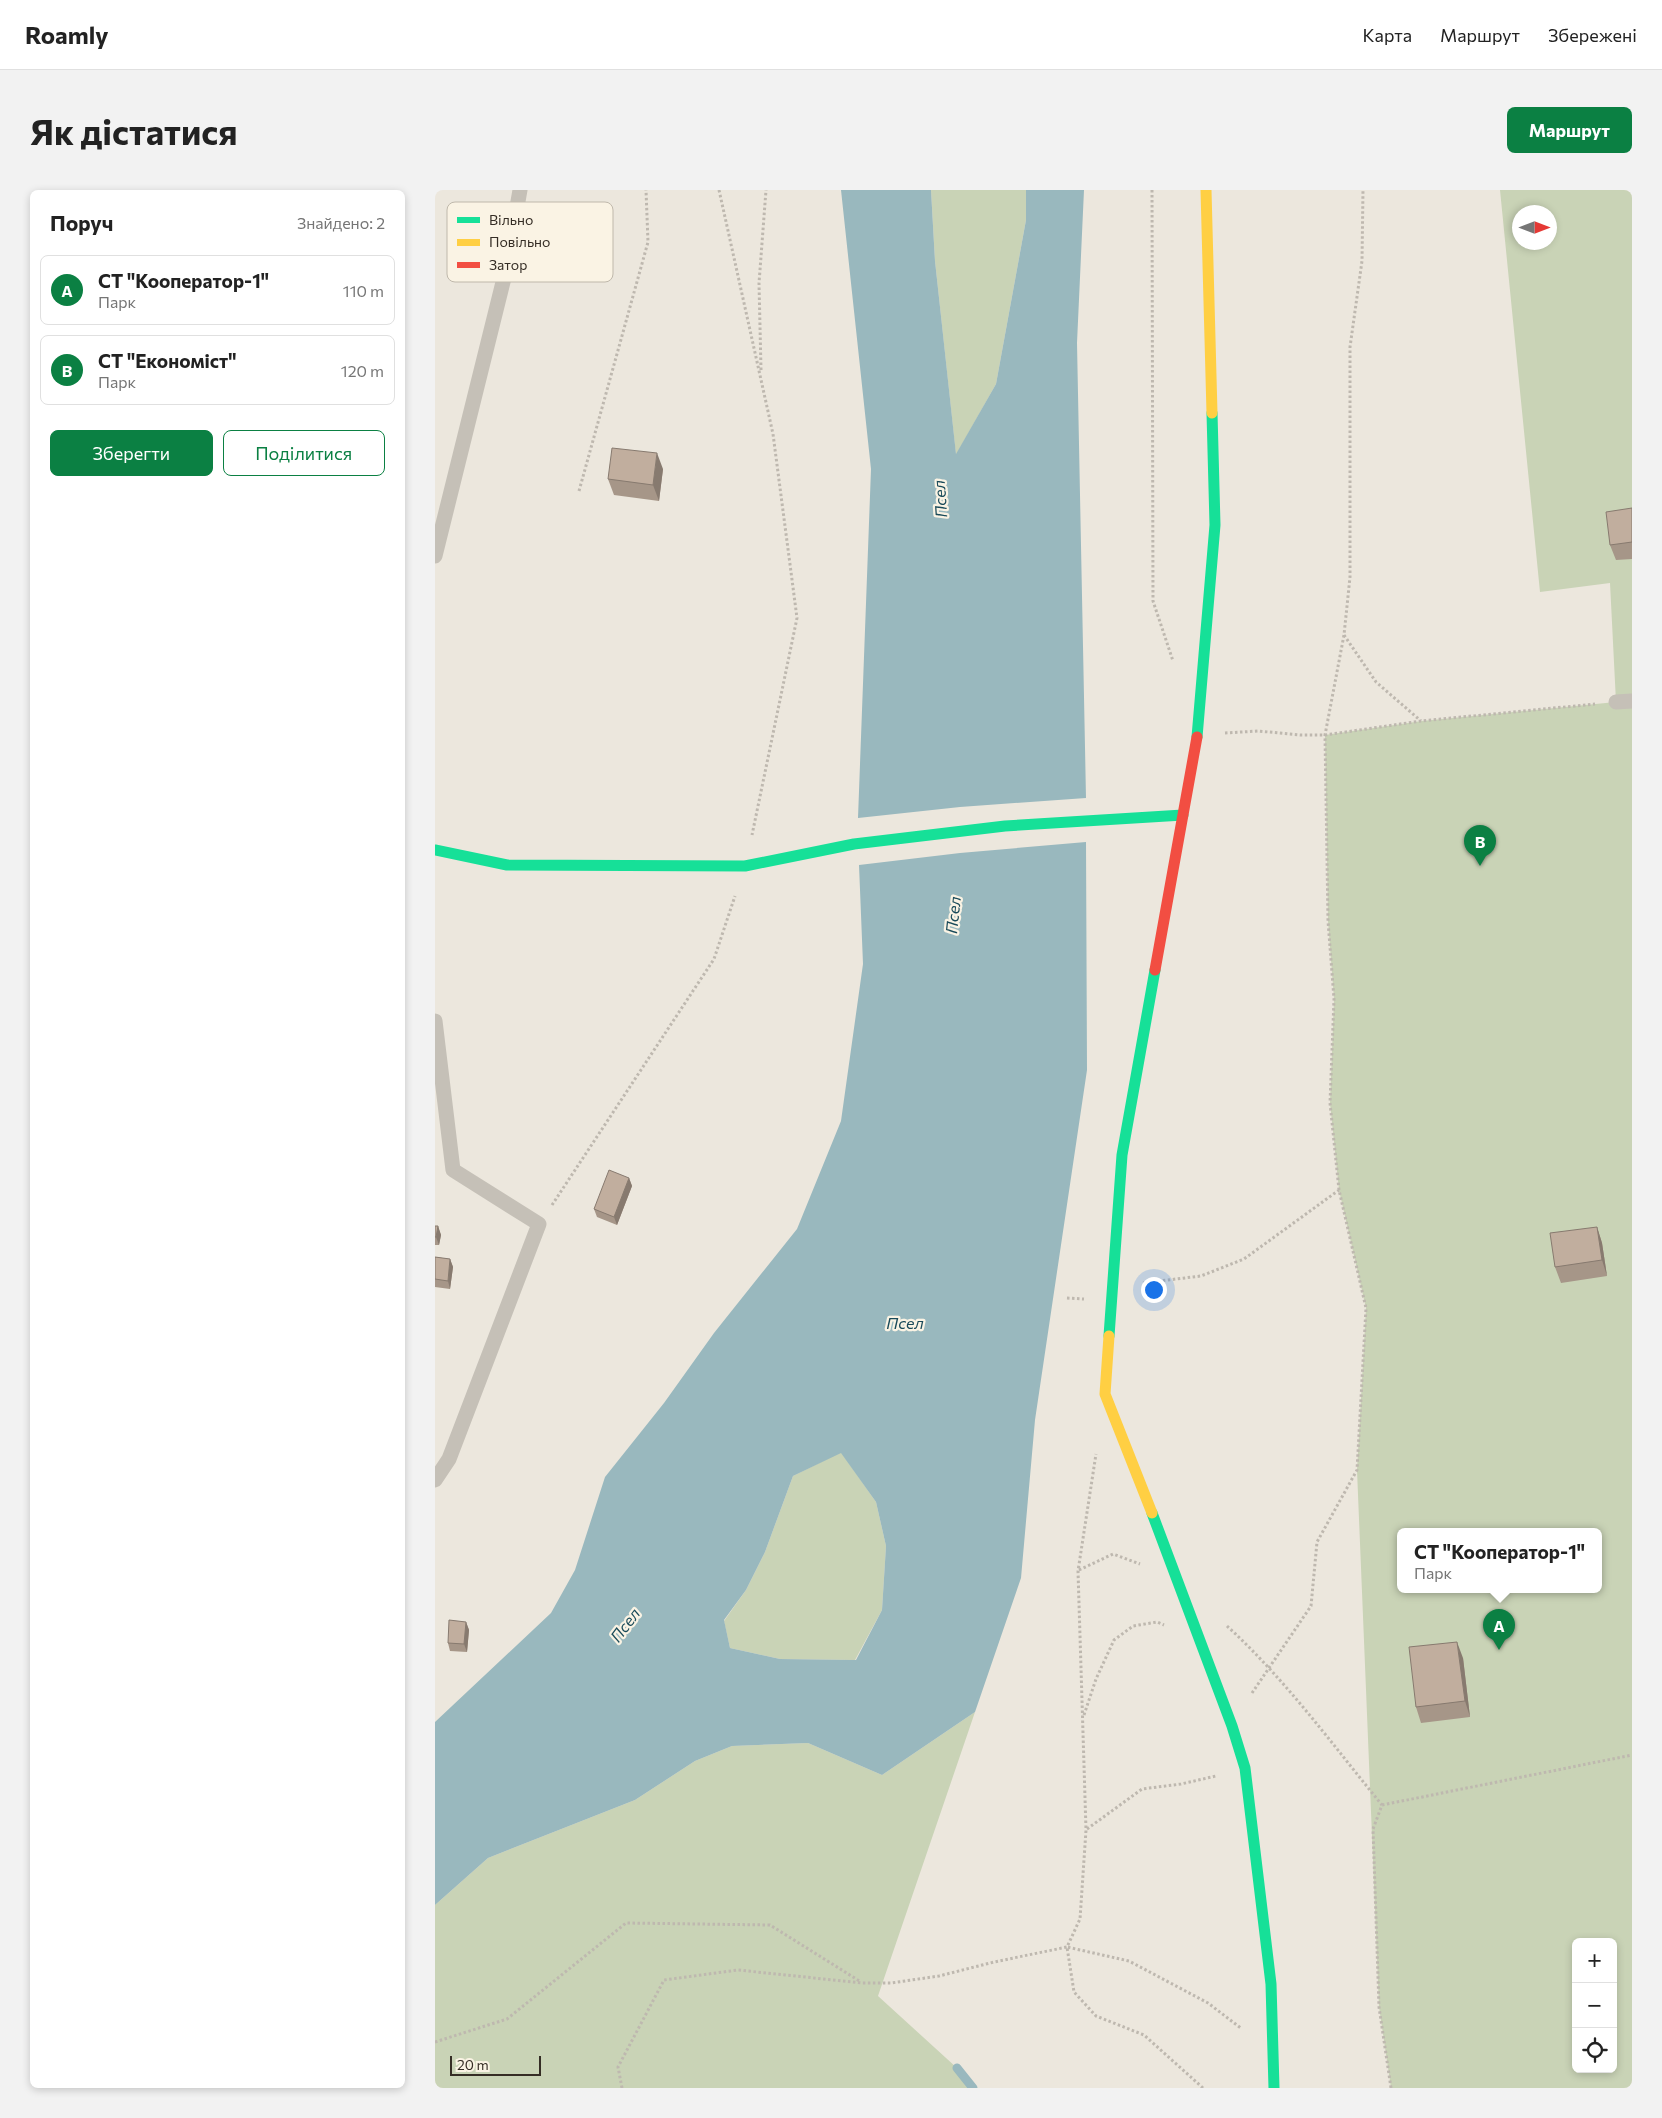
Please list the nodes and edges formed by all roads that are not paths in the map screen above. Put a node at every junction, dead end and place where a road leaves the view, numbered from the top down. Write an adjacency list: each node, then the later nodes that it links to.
1 (1206, 190): 6 (street)
2 (502, 282): 3 (lane)
3 (435, 556)
4 (1632, 701): 5 (lane)
5 (1616, 702)
6 (1183, 815): 7 (street); 10 (street)
7 (435, 850)
8 (435, 1021): 9 (lane)
9 (435, 1480)
10 (1273, 2088)

